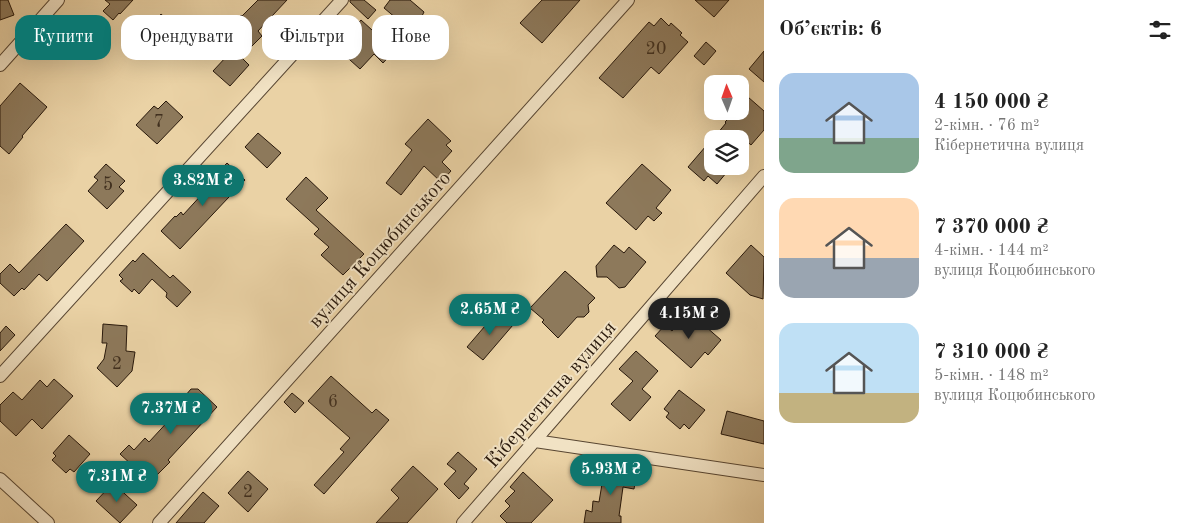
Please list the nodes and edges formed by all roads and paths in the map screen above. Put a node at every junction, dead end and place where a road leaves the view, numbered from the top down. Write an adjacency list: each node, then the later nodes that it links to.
1 (58, 0): 4 (street)
2 (342, 0): 6 (street)
3 (628, 0): 11 (street, вулиця Коцюбинського)
4 (0, 65)
5 (764, 176): 7 (street, Кібернетична вулиця)
6 (0, 376)
7 (535, 441): 8 (street); 12 (street, Кібернетична вулиця)
8 (764, 475)
9 (0, 479): 10 (street)
10 (48, 523)
11 (159, 523)
12 (463, 523)

